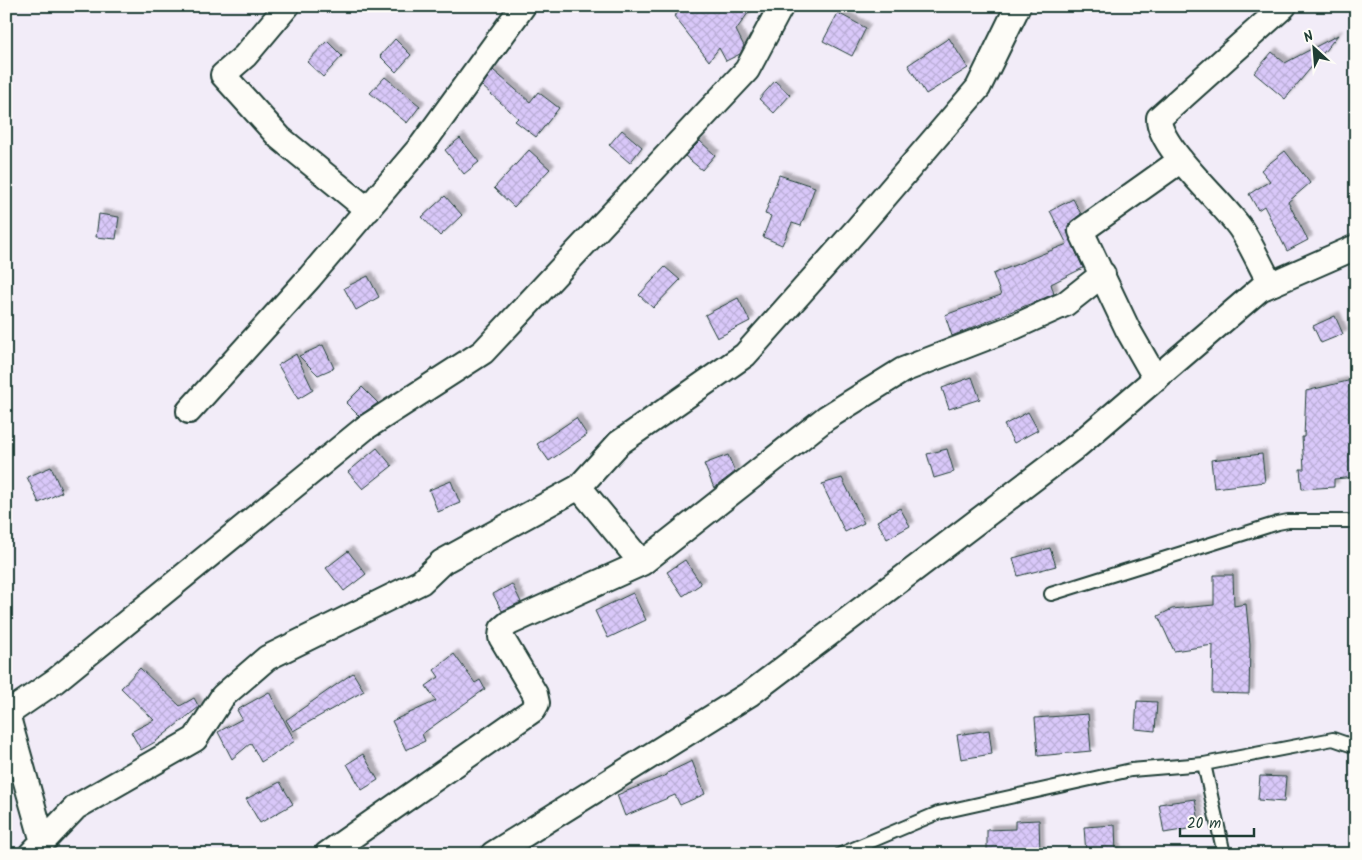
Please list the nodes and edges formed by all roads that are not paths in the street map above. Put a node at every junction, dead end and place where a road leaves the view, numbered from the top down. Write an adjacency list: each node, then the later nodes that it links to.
1 (287, 6): 7 (street)
2 (523, 6): 7 (street)
3 (781, 6): 19 (street)
4 (1018, 6): 13 (street)
5 (1284, 6): 6 (street)
6 (1181, 160): 9 (street); 10 (street)
7 (368, 210): 12 (street)
8 (1356, 247): 10 (street)
9 (1103, 274): 11 (street); 15 (street)
10 (1270, 283): 11 (street)
11 (1156, 379): 21 (street)
12 (189, 411)
13 (579, 487): 15 (street); 19 (street)
14 (1356, 521): 16 (lane)
15 (642, 563): 20 (street)
16 (1051, 594)
17 (1356, 747): 18 (lane)
18 (1204, 764): 22 (lane); 23 (lane)
19 (37, 848)
20 (327, 854)
21 (493, 854)
22 (841, 854)
23 (1224, 854)

